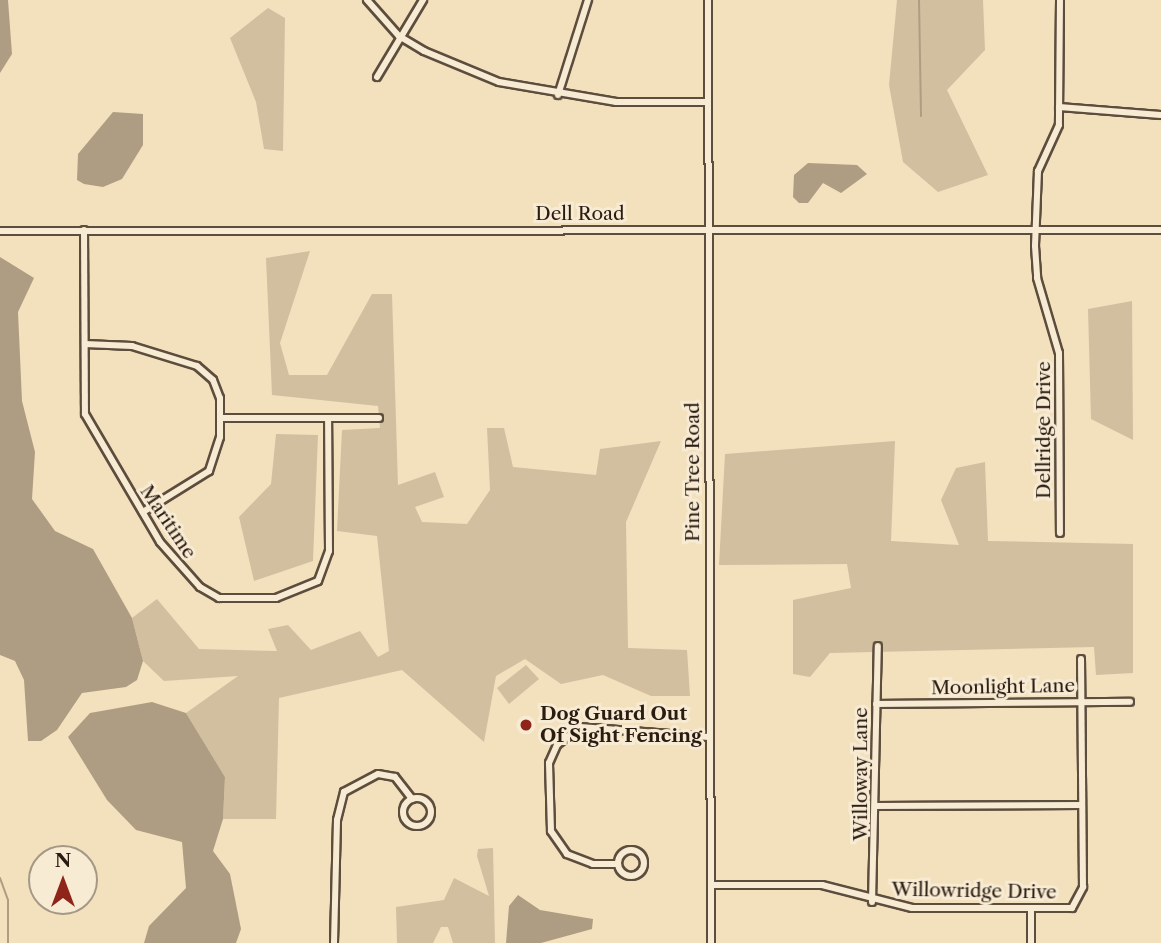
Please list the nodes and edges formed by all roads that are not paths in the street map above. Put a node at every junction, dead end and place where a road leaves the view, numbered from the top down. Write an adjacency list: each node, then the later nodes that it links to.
1 (367, 0): 6 (street)
2 (423, 0): 6 (street)
3 (588, 0): 8 (street)
4 (708, 0): 9 (street, Pine Tree Road)
5 (1060, 0): 10 (street, Dellridge Drive)
6 (398, 36): 7 (street); 8 (street)
7 (377, 77)
8 (558, 95): 9 (street)
9 (708, 102): 13 (street, Pine Tree Road)
10 (1059, 107): 11 (street); 14 (street, Dellridge Drive)
11 (1161, 115)
12 (84, 230): 13 (street, Dell Road); 16 (street, Dell Road); 17 (street, Maritime)
13 (708, 230): 14 (street, Dell Road); 28 (street, Pine Tree Road)
14 (1036, 230): 15 (street, Dell Road); 22 (street, Dellridge Drive)
15 (1161, 230)
16 (0, 231)
17 (85, 344): 18 (street); 21 (street, Maritime)
18 (220, 418): 20 (street); 21 (street)
19 (379, 418): 20 (street)
20 (328, 419): 21 (street, Maritime)
21 (143, 512)
22 (1060, 533)
23 (878, 646): 27 (street, Willoway Lane)
24 (1081, 659): 25 (street)
25 (1080, 702): 26 (street, Moonlight Lane); 27 (street, Moonlight Lane); 30 (street)
26 (1130, 702)
27 (876, 704): 31 (street, Willoway Lane)
28 (709, 737): 32 (street); 33 (street, Pine Tree Road)
29 (412, 799): 29 (street); 36 (street)
30 (1080, 805): 31 (street); 35 (street, Willowridge Drive)
31 (876, 806): 34 (street, Willoway Lane)
32 (618, 863): 32 (street)
33 (711, 885): 34 (street, Willowridge Drive); 37 (street, Pine Tree Road)
34 (872, 902): 35 (street, Willowridge Drive)
35 (1031, 909): 38 (street)
36 (334, 943)
37 (711, 943)
38 (1031, 943)

